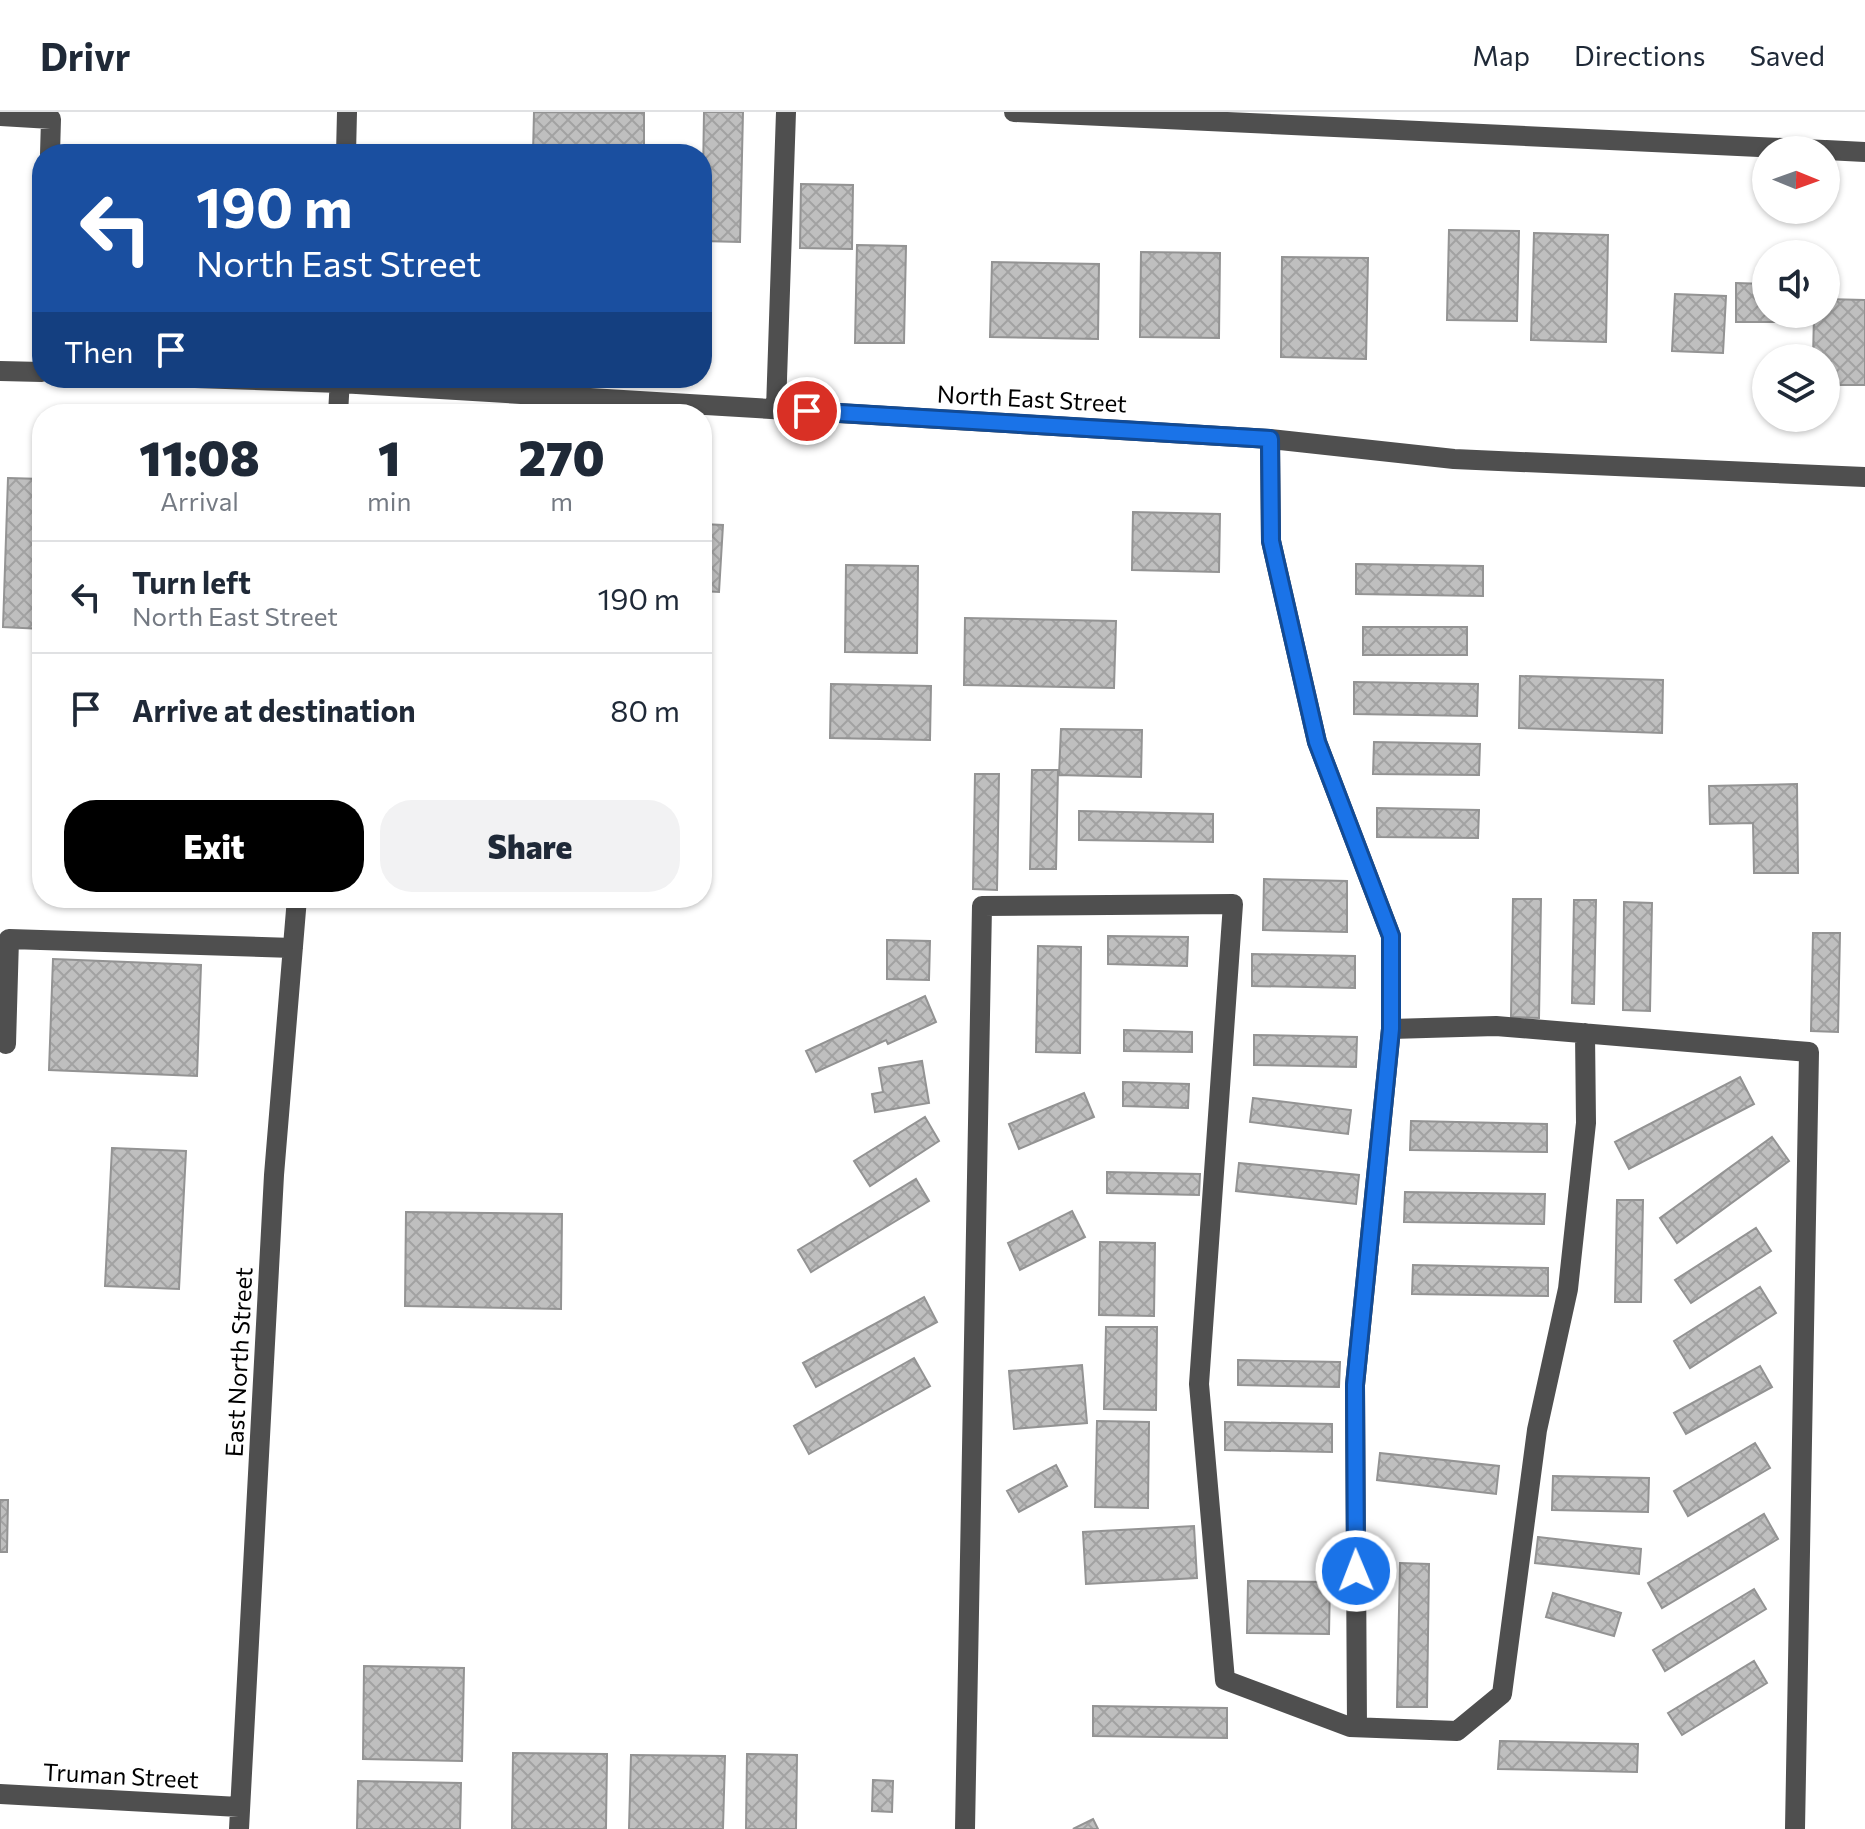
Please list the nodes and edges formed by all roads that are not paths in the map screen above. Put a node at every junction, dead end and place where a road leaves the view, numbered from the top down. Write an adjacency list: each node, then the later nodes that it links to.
1 (347, 112): 6 (street)
2 (786, 112): 15 (street)
3 (1014, 112): 7 (street)
4 (0, 116): 5 (street)
5 (50, 144)
6 (346, 144)
7 (1752, 147)
8 (1840, 151): 9 (street)
9 (1865, 152)
10 (0, 371): 11 (street)
11 (32, 372)
12 (449, 388): 13 (street, North East Street)
13 (698, 404)
14 (712, 405): 15 (street, North East Street)
15 (776, 409): 16 (street, North East Street)
16 (1270, 439): 17 (street, North East Street); 20 (street)
17 (1865, 477)
18 (296, 908): 19 (street, East North Street)
19 (293, 948): 22 (street); 25 (street, East North Street)
20 (1391, 1029): 21 (street); 23 (street)
21 (1585, 1033): 23 (street); 28 (street)
22 (6, 1044)
23 (1357, 1727): 27 (street)
24 (0, 1794): 25 (street, Truman Street)
25 (239, 1807): 26 (street, East North Street)
26 (239, 1829)
27 (965, 1829)
28 (1795, 1829)

